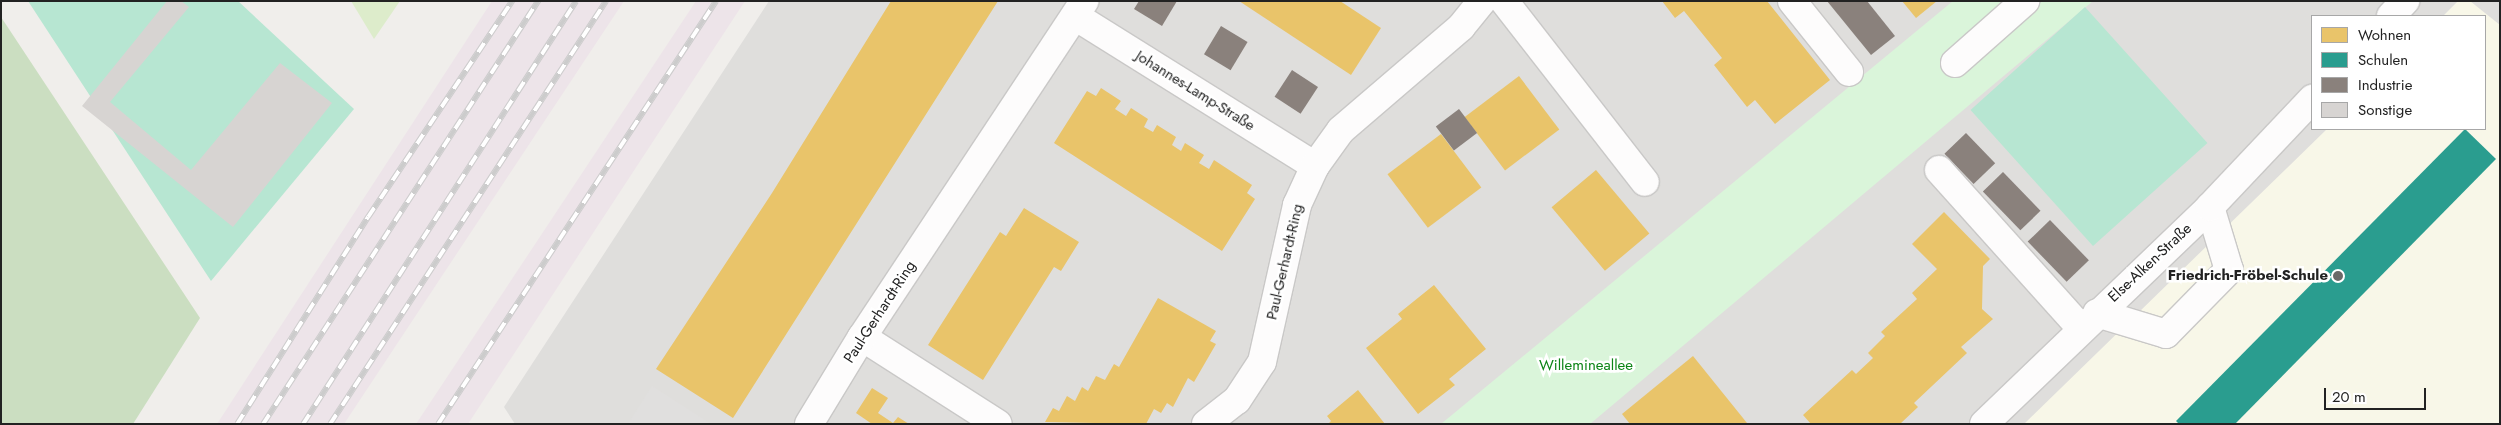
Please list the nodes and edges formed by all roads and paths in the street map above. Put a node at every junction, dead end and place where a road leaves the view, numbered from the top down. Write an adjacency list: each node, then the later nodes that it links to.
1 (1482, 1): 11 (street, Paul-Gerhardt-Ring)
2 (1504, 1): 13 (street)
3 (1792, 1): 9 (street)
4 (2025, 1): 8 (street)
5 (2405, 1): 7 (street)
6 (1080, 9): 11 (street, Johannes-Lamp-Straße); 16 (street, Paul-Gerhardt-Ring)
7 (2392, 15)
8 (1955, 63)
9 (1849, 72)
10 (2311, 101): 14 (street, Else-Alken-Straße)
11 (1315, 166): 19 (street, Paul-Gerhardt-Ring)
12 (1939, 170): 15 (street)
13 (1645, 182)
14 (2210, 207): 15 (street, Else-Alken-Straße); 15 (street)
15 (2089, 320): 20 (street, Else-Alken-Straße)
16 (862, 337): 17 (street, Paul-Gerhardt-Ring); 18 (street)
17 (809, 424)
18 (998, 424)
19 (1206, 424)
20 (1984, 424)

